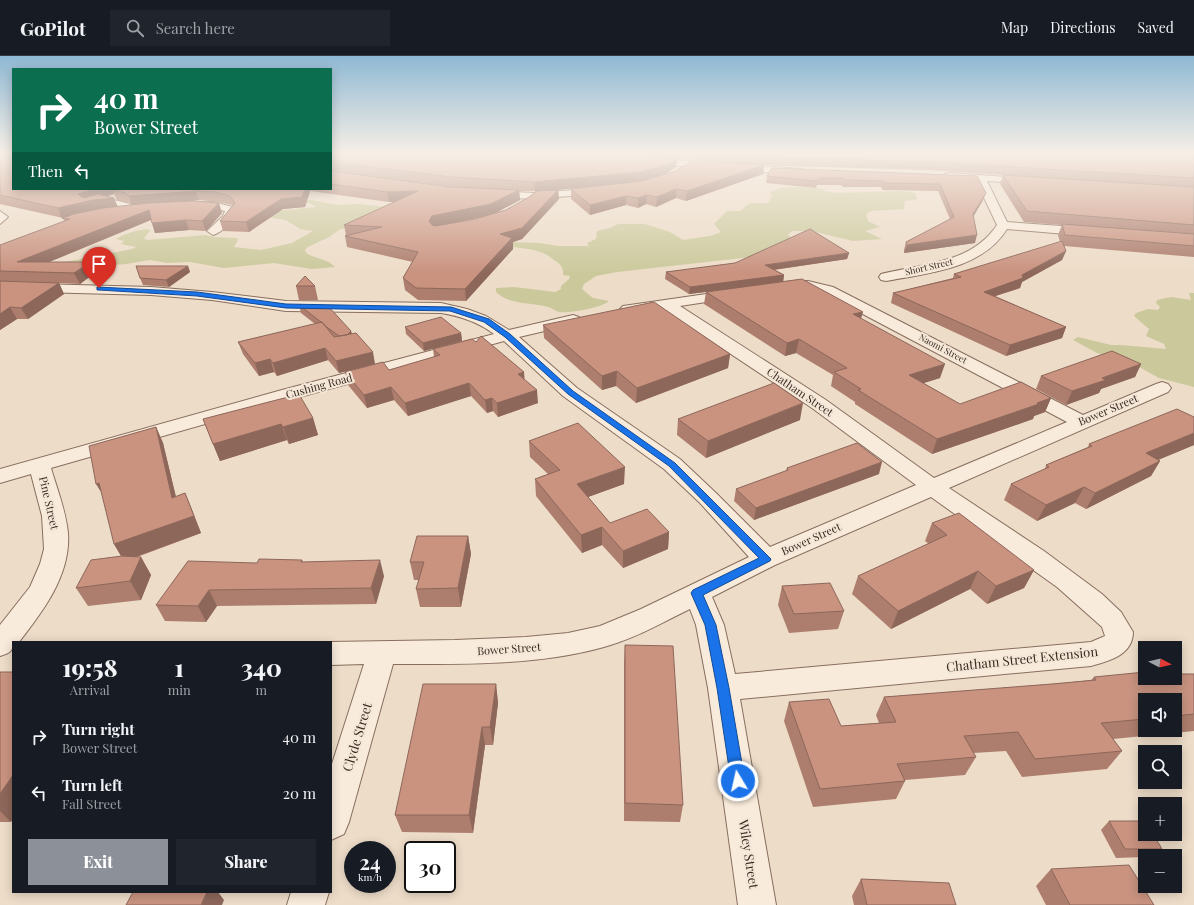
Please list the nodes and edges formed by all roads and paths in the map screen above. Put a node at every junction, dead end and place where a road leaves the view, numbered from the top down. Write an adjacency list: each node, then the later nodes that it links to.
1 (120, 194): 8 (lane)
2 (483, 194): 5 (street)
3 (565, 194): 5 (street)
4 (988, 194): 12 (street)
5 (534, 196): 7 (street)
6 (177, 206): 13 (street)
7 (521, 206)
8 (130, 210): 9 (street)
9 (107, 213)
10 (0, 214): 11 (lane)
11 (0, 221)
12 (1003, 225): 14 (street); 15 (street, Short Street)
13 (213, 232)
14 (1098, 232)
15 (886, 277)
16 (0, 287): 22 (street)
17 (772, 289): 24 (street, Naomi Street)
18 (749, 292): 19 (street)
19 (665, 303): 20 (street); 27 (street, Chatham Street)
20 (612, 312)
21 (592, 315): 22 (street, Cushing Road)
22 (508, 335): 25 (street, Cushing Road); 28 (street)
23 (1162, 388): 24 (street, Bower Street)
24 (1080, 421): 27 (street, Bower Street)
25 (39, 464): 26 (street, Cushing Road); 30 (street, Pine Street)
26 (3, 472)
27 (932, 486): 28 (street, Bower Street); 35 (street, Chatham Street Extension)
28 (766, 559): 29 (street, Bower Street)
29 (696, 593): 32 (street, Bower Street); 35 (street, Wiley Street)
30 (0, 645)
31 (332, 653): 32 (street, Bower Street)
32 (382, 653): 36 (street, Clyde Street)
33 (0, 654): 34 (street)
34 (12, 654)
35 (723, 688): 39 (street, Wiley Street)
36 (332, 819)
37 (310, 893): 38 (street)
38 (306, 905)
39 (757, 905)

